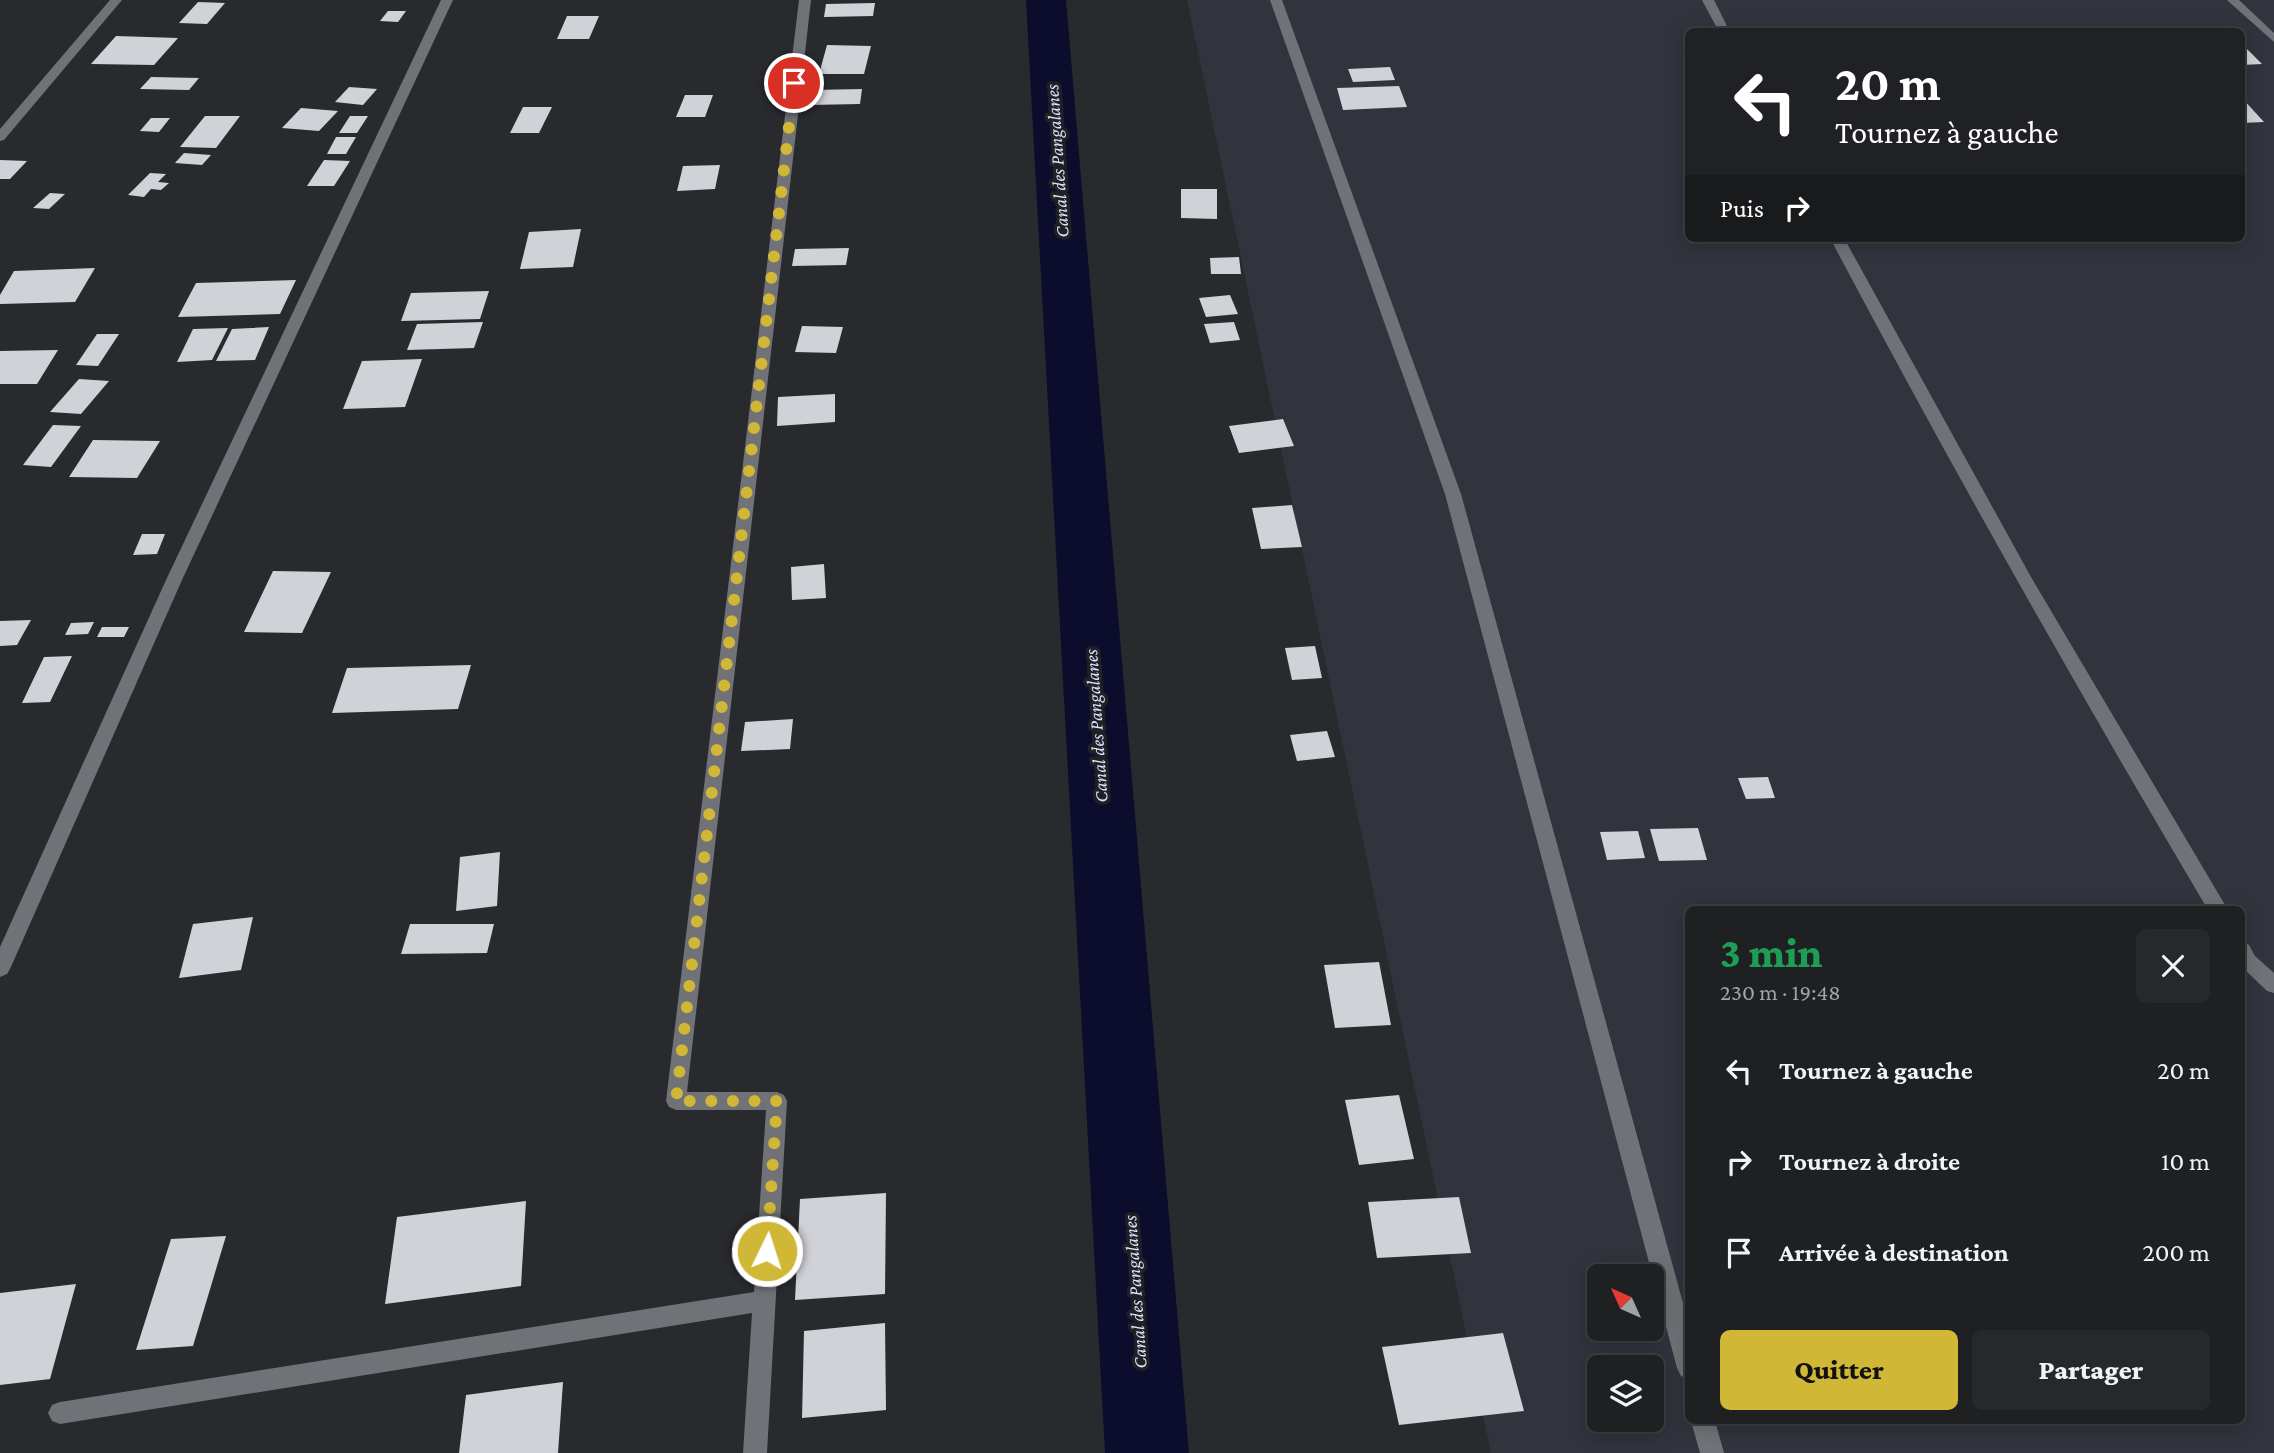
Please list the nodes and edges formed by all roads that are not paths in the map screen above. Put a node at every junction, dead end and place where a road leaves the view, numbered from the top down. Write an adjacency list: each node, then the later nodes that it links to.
1 (116, 0): 9 (street)
2 (447, 0): 13 (street)
3 (806, 0): 15 (street)
4 (1276, 0): 16 (street)
5 (1708, 0): 7 (street)
6 (2233, 0): 8 (street)
7 (1723, 28)
8 (2274, 39)
9 (0, 137)
10 (1839, 242): 11 (street)
11 (2216, 906)
12 (2245, 956): 14 (street)
13 (0, 969)
14 (2274, 985)
15 (764, 1301): 17 (street); 19 (street)
16 (1685, 1353)
17 (60, 1413)
18 (1704, 1424): 20 (street)
19 (755, 1453)
20 (1712, 1453)

